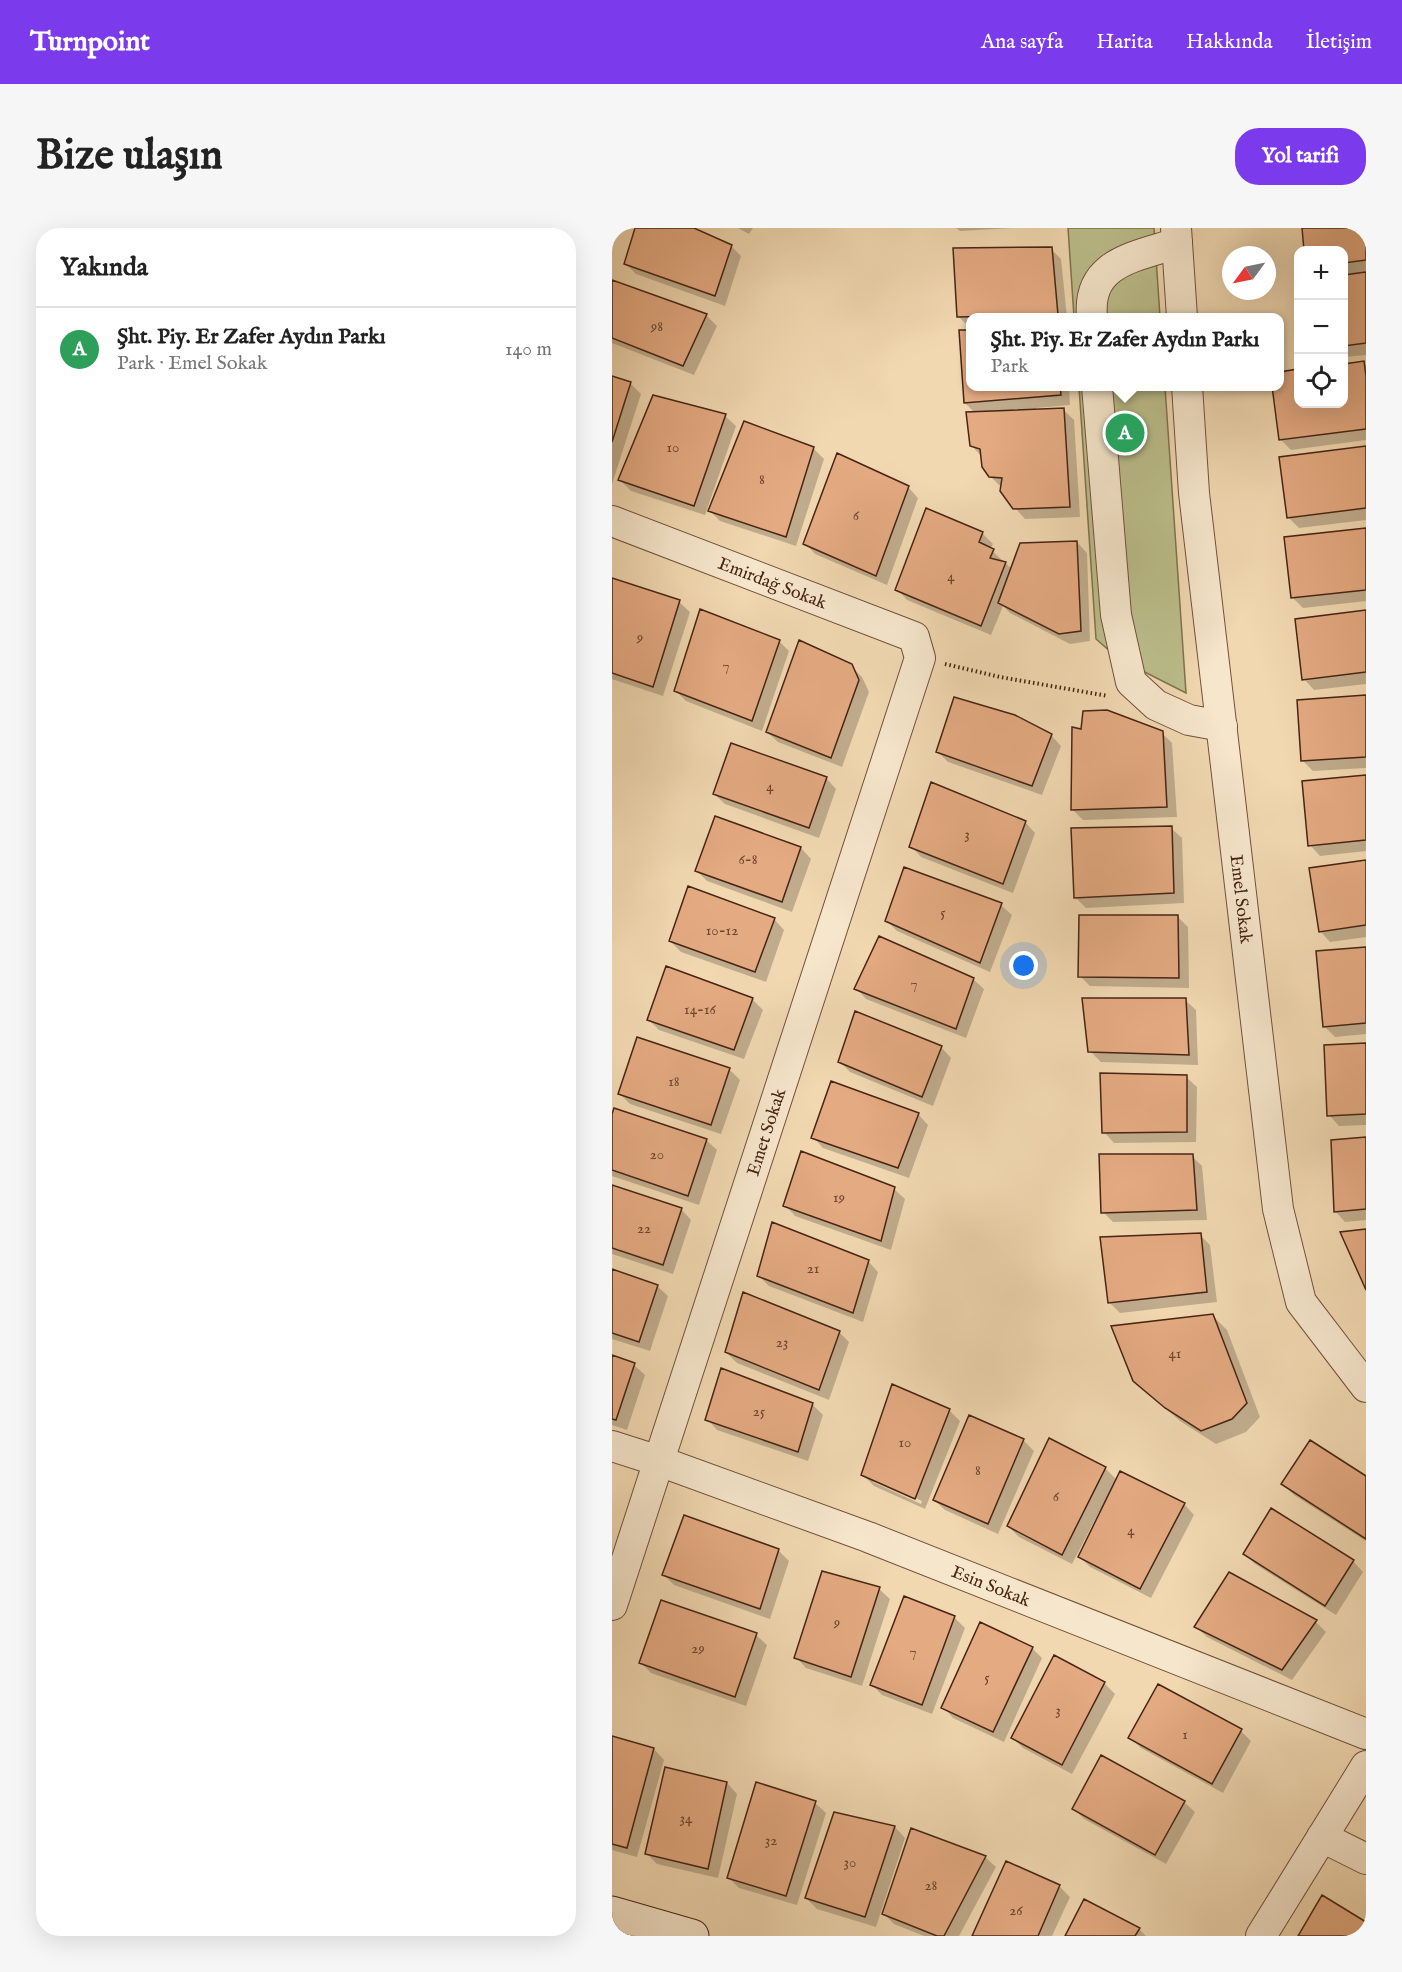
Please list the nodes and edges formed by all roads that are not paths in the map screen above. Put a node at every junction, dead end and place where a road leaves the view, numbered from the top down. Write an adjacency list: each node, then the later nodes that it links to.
1 (1177, 235): 2 (street); 3 (street)
2 (1092, 313)
3 (1182, 313)
4 (1097, 391): 8 (street)
5 (1187, 391): 8 (street, Emel Sokak)
6 (612, 521): 7 (street, Emirdağ Sokak)
7 (921, 658): 11 (street, Emet Sokak)
8 (1222, 726): 9 (street, Emel Sokak)
9 (1366, 1387)
10 (612, 1446): 11 (street, Esin Sokak)
11 (659, 1461): 12 (street, Emet Sokak); 13 (street, Esin Sokak)
12 (612, 1605)
13 (1366, 1734)
14 (1366, 1766): 15 (street)
15 (1322, 1837): 16 (street); 19 (street)
16 (1366, 1859)
17 (612, 1913): 18 (street)
18 (692, 1936)
19 (1261, 1936)

